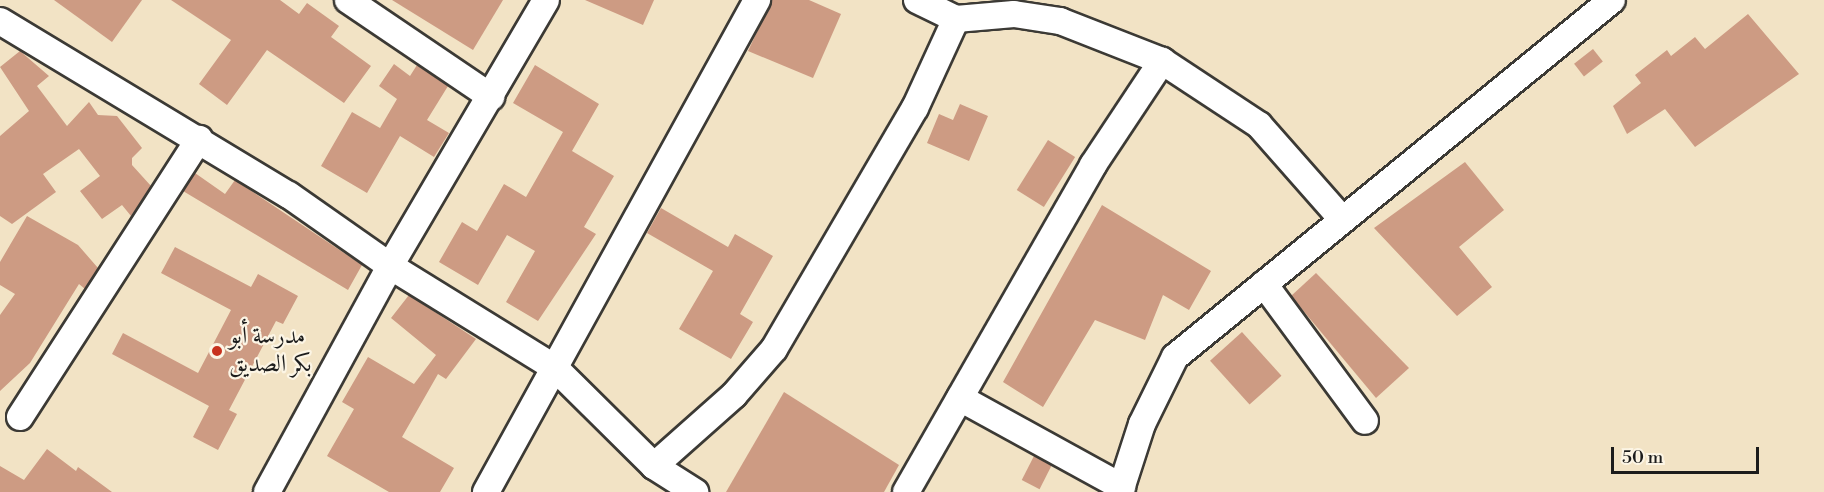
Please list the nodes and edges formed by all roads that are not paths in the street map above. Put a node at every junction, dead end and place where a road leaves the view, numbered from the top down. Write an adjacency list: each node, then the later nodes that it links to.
1 (348, 0): 9 (street)
2 (546, 0): 9 (street)
3 (757, 0): 14 (street)
4 (917, 0): 6 (street)
5 (1612, 0): 11 (street)
6 (956, 19): 8 (street); 18 (street)
7 (0, 21): 10 (street)
8 (1162, 61): 11 (street); 15 (street)
9 (491, 97): 12 (street)
10 (199, 140): 12 (street); 16 (street)
11 (1342, 219): 13 (street)
12 (390, 266): 14 (street); 20 (street)
13 (1264, 284): 17 (street); 19 (street)
14 (555, 368): 18 (street); 21 (street)
15 (960, 398): 19 (street); 23 (street)
16 (20, 417)
17 (1365, 421)
18 (654, 466): 22 (street)
19 (1121, 489)
20 (267, 492)
21 (486, 492)
22 (695, 492)
23 (906, 492)

